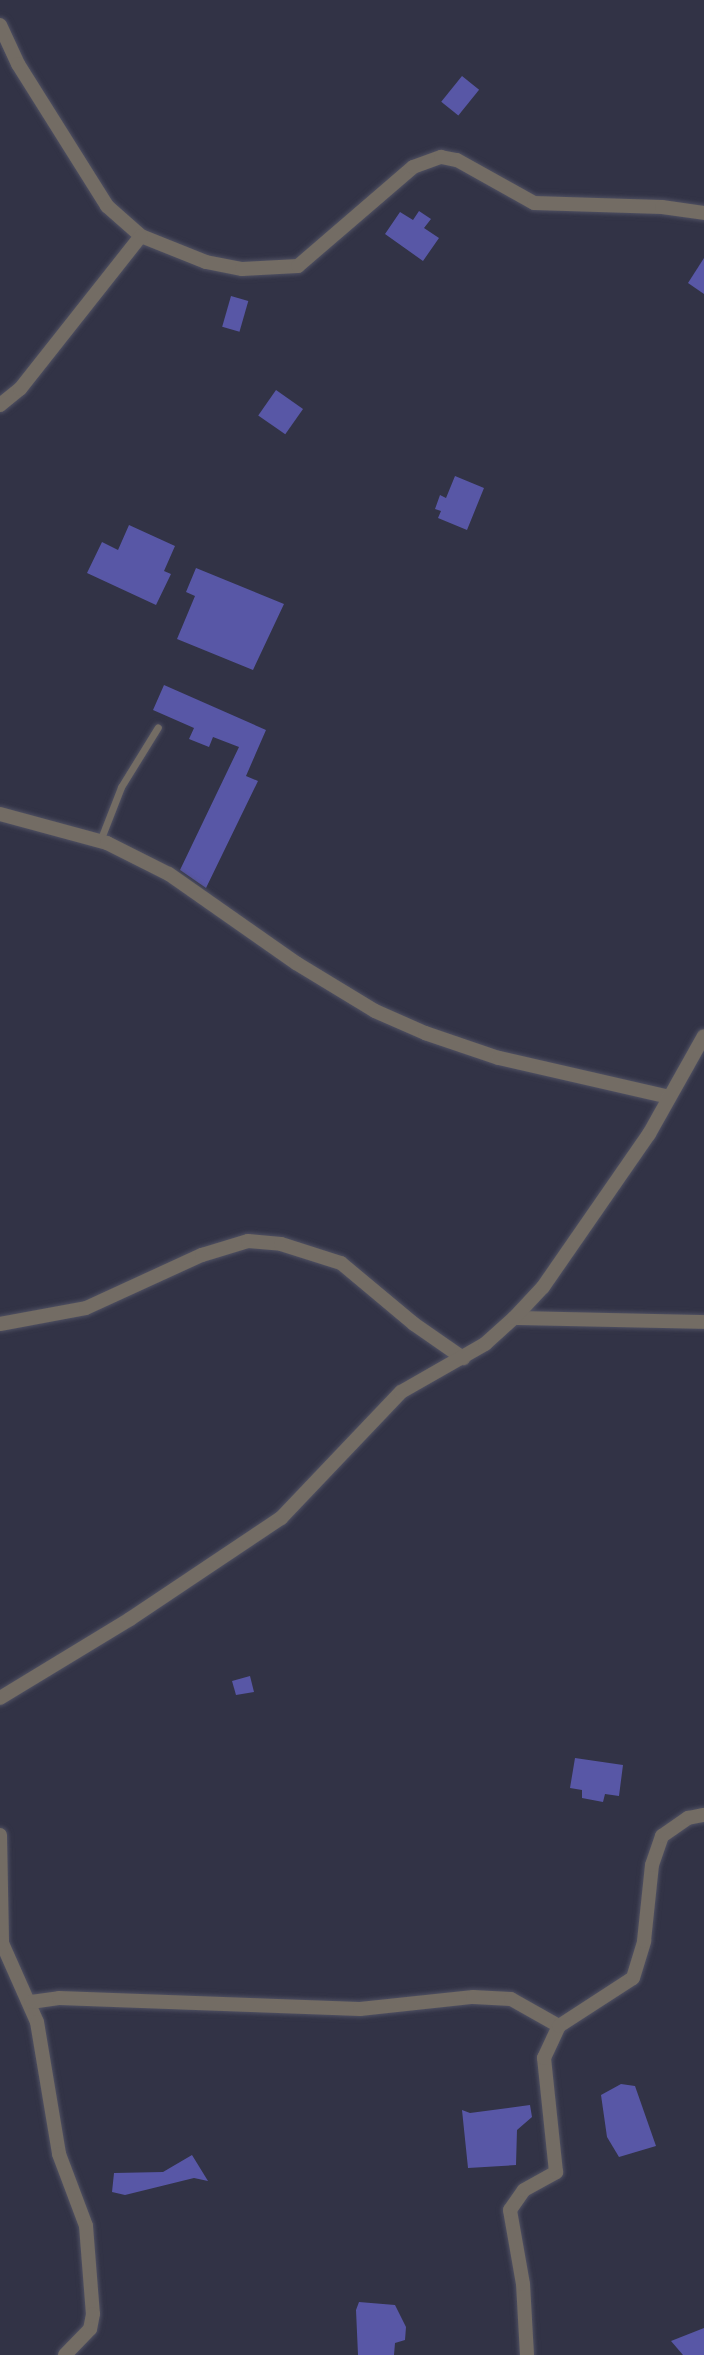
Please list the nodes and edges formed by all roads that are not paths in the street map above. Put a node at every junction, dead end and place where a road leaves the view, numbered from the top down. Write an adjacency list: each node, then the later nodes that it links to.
1 (0, 25): 3 (street)
2 (704, 213): 3 (street)
3 (141, 236): 4 (street)
4 (0, 405)
5 (158, 727): 7 (lane)
6 (0, 814): 7 (street)
7 (100, 841): 9 (street)
8 (704, 1036): 9 (street)
9 (669, 1097): 10 (street)
10 (514, 1318): 11 (street); 13 (street)
11 (704, 1322)
12 (0, 1324): 13 (street)
13 (463, 1358): 14 (street)
14 (0, 1698)
15 (704, 1815): 18 (street)
16 (0, 1835): 17 (street)
17 (31, 2002): 18 (street); 19 (street)
18 (559, 2026): 20 (street)
19 (65, 2355)
20 (527, 2355)

